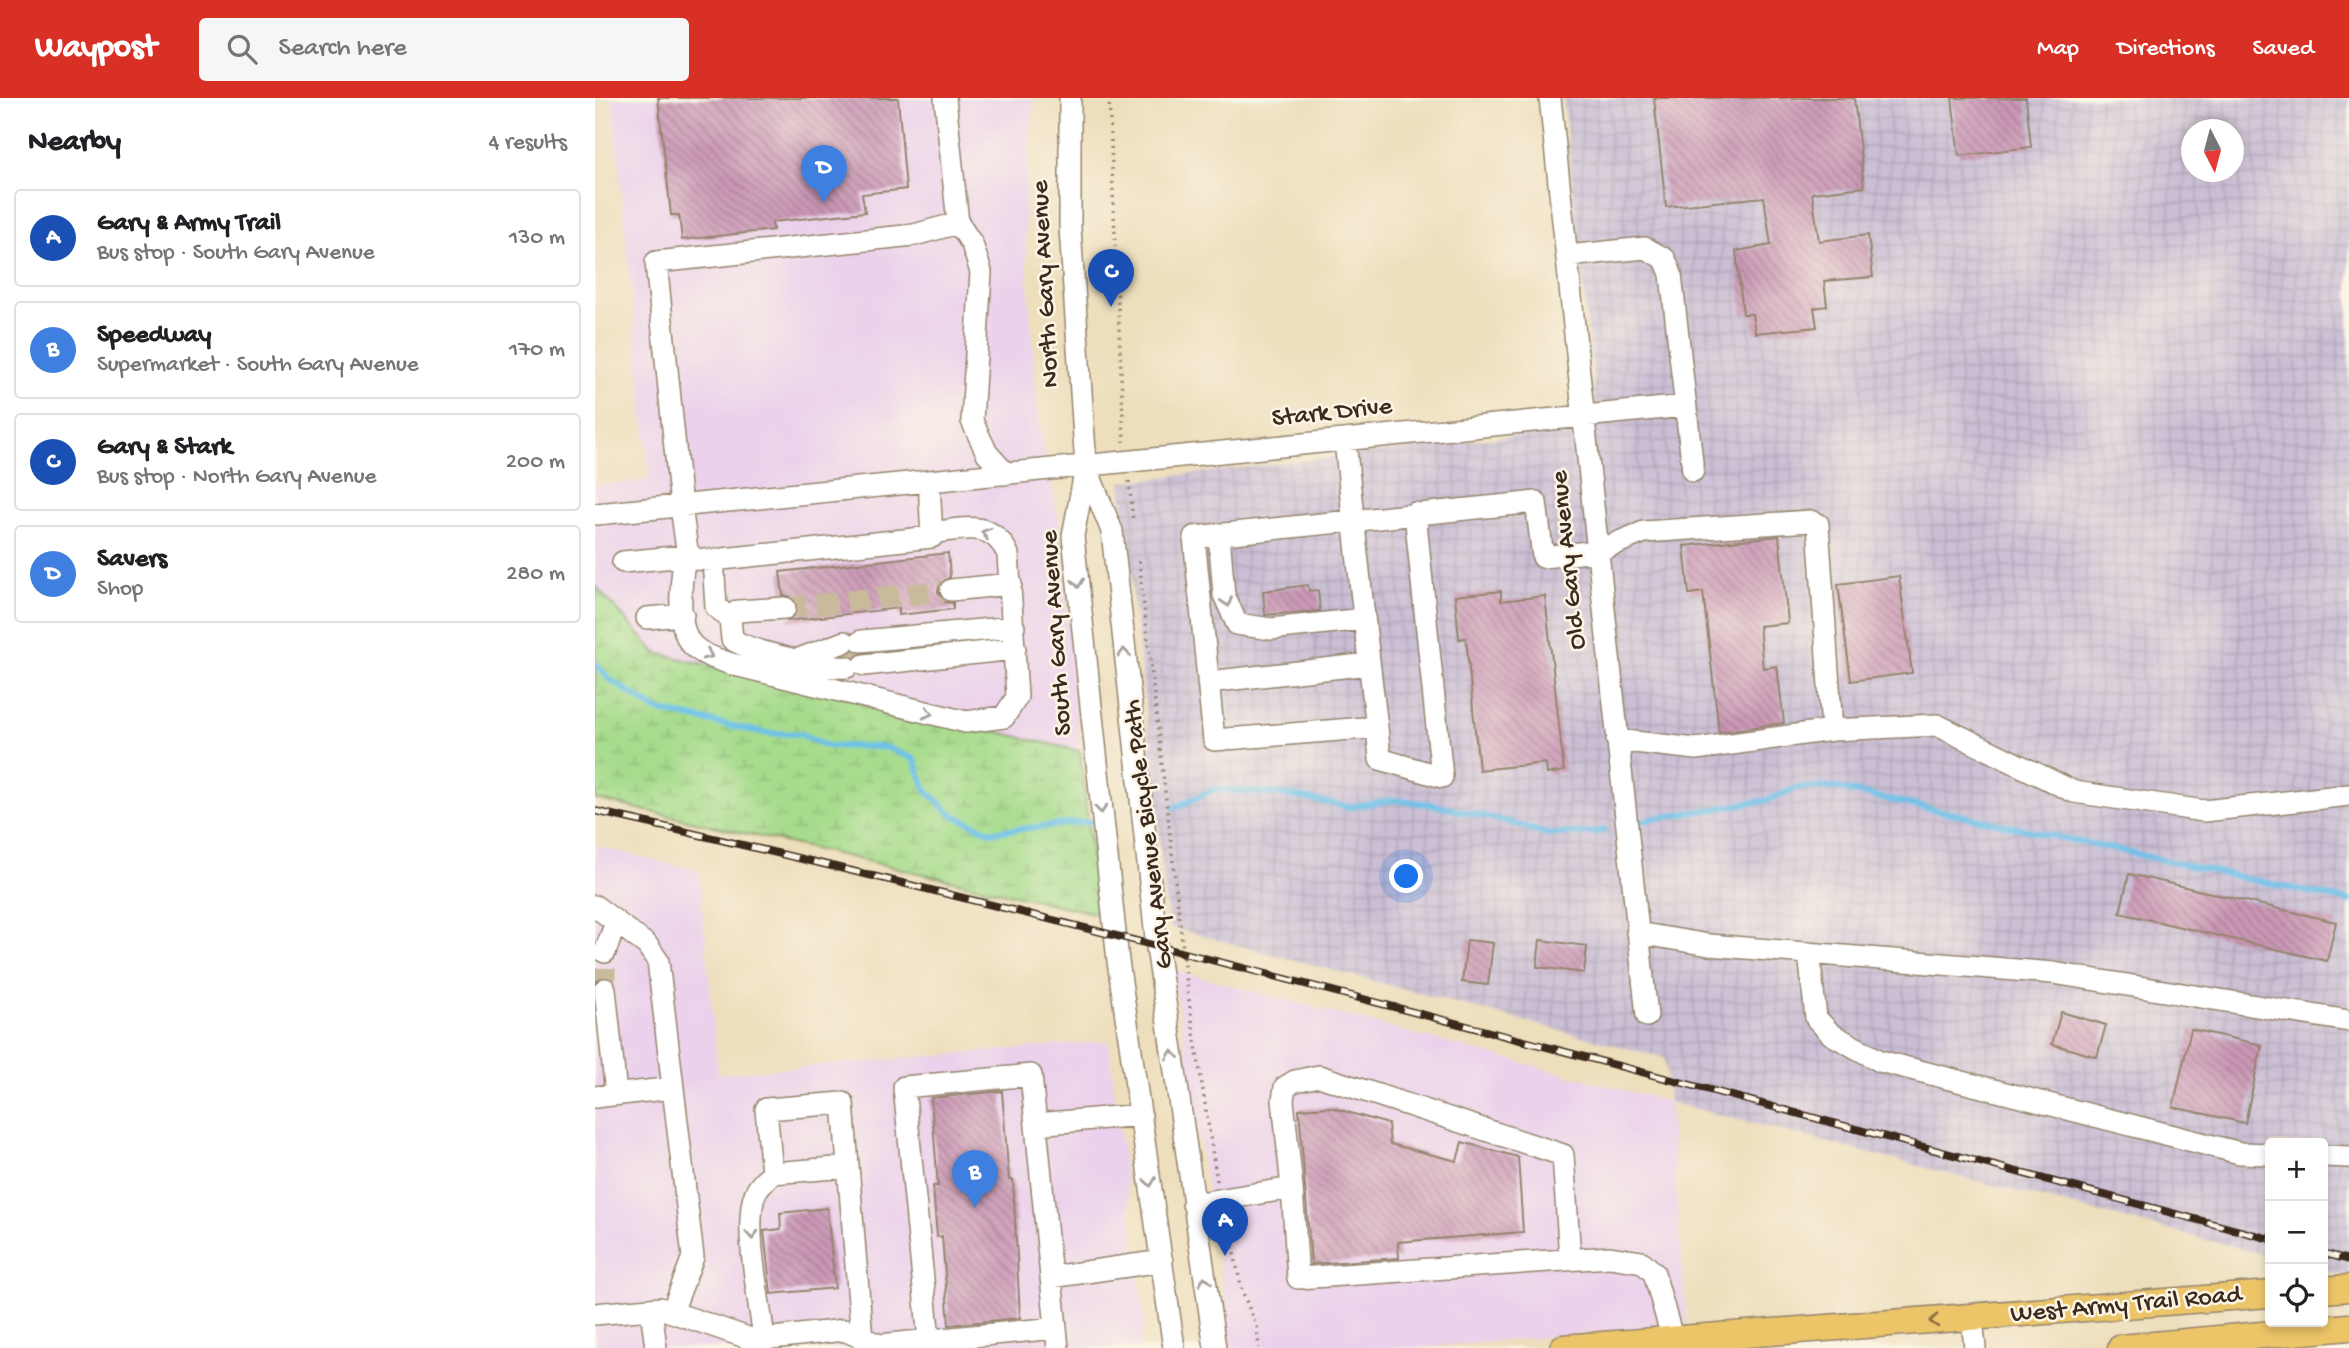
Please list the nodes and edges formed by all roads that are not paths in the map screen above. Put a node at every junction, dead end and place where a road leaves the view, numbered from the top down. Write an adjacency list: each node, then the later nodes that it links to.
1 (944, 98): 4 (street)
2 (1070, 98): 9 (street, North Gary Avenue)
3 (1550, 98): 5 (street, Old Gary Avenue)
4 (958, 223): 11 (street); 13 (street)
5 (1567, 256): 6 (street); 7 (street, Old Gary Avenue)
6 (1685, 406): 7 (street, Stark Drive); 10 (street)
7 (1584, 418): 8 (street, Stark Drive); 19 (street, Old Gary Avenue)
8 (1345, 441): 9 (street, Stark Drive); 16 (street)
9 (1086, 467): 11 (street, Stark Drive); 47 (street, South Gary Avenue, one-way to 47); 55 (street, one-way to 9)
10 (1693, 471)
11 (1006, 474): 12 (street, Stark Drive)
12 (929, 482): 13 (street, Stark Drive); 18 (street)
13 (681, 506): 15 (street, Stark Drive); 20 (street)
14 (1415, 513): 16 (street); 19 (street); 33 (street)
15 (597, 514)
16 (1353, 519): 17 (street); 29 (street)
17 (1219, 534): 29 (street, one-way to 29); 32 (street)
18 (932, 535): 21 (street); 23 (street, one-way to 18)
19 (1597, 551): 34 (street); 35 (street, Old Gary Avenue)
20 (686, 553): 21 (street); 22 (street); 26 (street)
21 (713, 560): 28 (street)
22 (623, 562)
23 (1011, 579): 24 (street); 30 (street)
24 (951, 590)
25 (785, 608): 28 (street)
26 (683, 615): 27 (street); 30 (street, one-way to 30)
27 (647, 618)
28 (730, 618): 30 (street)
29 (1364, 619): 31 (street)
30 (1014, 638)
31 (1369, 664): 32 (street); 33 (street)
32 (1207, 682): 33 (street)
33 (1377, 727)
34 (1832, 730): 35 (street); 36 (street)
35 (1617, 740): 39 (street, Old Gary Avenue)
36 (2349, 794)
37 (595, 906): 38 (street)
38 (616, 922): 40 (street); 45 (street)
39 (1637, 933): 41 (street); 43 (street, Old Gary Avenue)
40 (605, 952)
41 (1809, 953): 44 (street); 49 (street)
42 (605, 989): 46 (street)
43 (1647, 1016)
44 (2349, 1021)
45 (673, 1088): 46 (street); 62 (street)
46 (605, 1096)
47 (1140, 1115): 48 (street); 57 (street, South Gary Avenue, one-way to 57)
48 (1036, 1124): 58 (street); 68 (street)
49 (2265, 1154)
50 (2328, 1156): 51 (street)
51 (2349, 1157)
52 (848, 1167): 53 (street); 53 (street); 69 (street)
53 (772, 1173): 67 (street, one-way to 67)
54 (1292, 1188): 55 (street); 56 (street); 56 (street)
55 (1193, 1204): 73 (street, one-way to 55)
56 (1570, 1259): 70 (street)
57 (1162, 1261): 58 (street); 72 (street, South Gary Avenue)
58 (1051, 1277): 66 (street)
59 (2349, 1288): 60 (main road)
60 (2328, 1290)
61 (2265, 1294): 64 (main road, West Army Trail Road)
62 (662, 1311): 63 (street); 67 (street); 71 (street)
63 (595, 1314)
64 (1972, 1319): 70 (main road, West Army Trail Road, one-way to 70); 75 (street)
65 (2349, 1327): 76 (main road, West Army Trail Road)
66 (1057, 1338): 68 (street)
67 (764, 1339): 69 (street)
68 (929, 1340): 69 (street)
69 (873, 1344)
70 (1674, 1344): 74 (main road, West Army Trail Road)
71 (656, 1348)
72 (1174, 1348)
73 (1215, 1348)
74 (1563, 1348)
75 (1975, 1348)
76 (2122, 1348)

